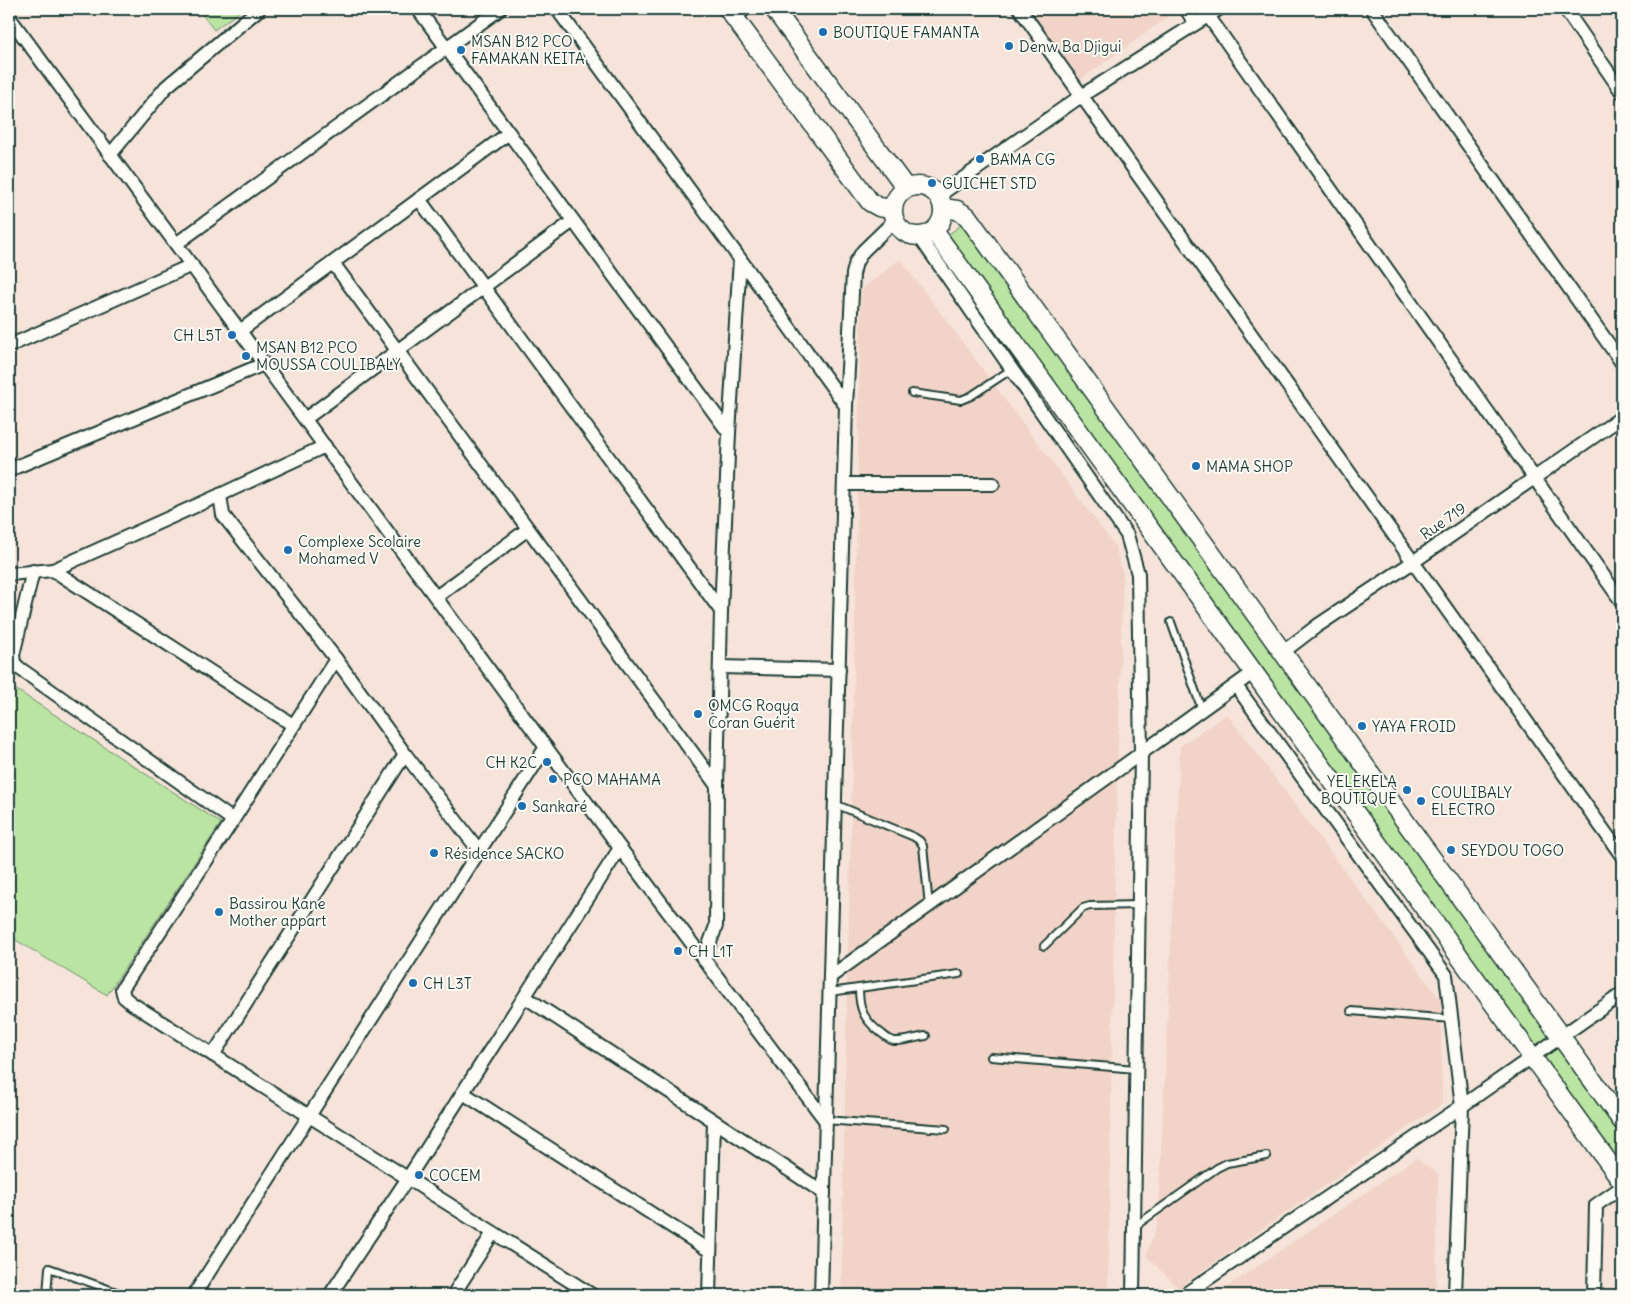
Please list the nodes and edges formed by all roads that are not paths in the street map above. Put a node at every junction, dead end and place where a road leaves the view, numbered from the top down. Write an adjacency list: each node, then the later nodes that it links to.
1 (259, 9): 19 (street)
2 (418, 9): 15 (street)
3 (500, 9): 15 (street)
4 (556, 9): 27 (street)
5 (774, 9): 20 (main road)
6 (1020, 9): 17 (street)
7 (1186, 9): 14 (street)
8 (1219, 9): 13 (street)
9 (1372, 9): 34 (street)
10 (1565, 9): 16 (street)
11 (736, 11): 23 (main road)
12 (9, 17): 19 (street)
13 (1208, 17): 14 (street); 44 (street)
14 (1196, 23): 17 (street)
15 (446, 48): 18 (street); 26 (street)
16 (1622, 92)
17 (1081, 96): 22 (street); 49 (street)
18 (509, 133): 21 (street); 24 (street)
19 (110, 155): 26 (street)
20 (906, 188): 22 (main road); 23 (main road)
21 (419, 199): 28 (street); 30 (street)
22 (940, 202): 25 (main road); 57 (main road)
23 (893, 215): 25 (main road); 38 (street)
24 (573, 221): 30 (street); 41 (street)
25 (926, 234): 36 (street); 61 (main road)
26 (176, 244): 29 (street)
27 (740, 259): 38 (street); 41 (street)
28 (333, 262): 31 (street); 33 (street)
29 (192, 265): 31 (street); 32 (street)
30 (484, 287): 33 (street); 55 (street)
31 (240, 331): 35 (street)
32 (9, 346)
33 (397, 351): 40 (street); 48 (street)
34 (1622, 363)
35 (264, 364): 40 (street); 43 (street)
36 (1012, 369): 37 (lane); 67 (street)
37 (912, 393)
38 (846, 406): 45 (street)
39 (1622, 417): 44 (street, Rue 719)
40 (305, 419): 42 (street)
41 (729, 433): 55 (street)
42 (325, 446): 47 (street); 53 (street)
43 (9, 470)
44 (1534, 478): 49 (street, Rue 719); 54 (street)
45 (844, 484): 46 (street); 60 (street)
46 (993, 484)
47 (220, 495): 50 (street); 58 (street)
48 (528, 529): 53 (street); 68 (street)
49 (1413, 562): 57 (street, Rue 719); 73 (street)
50 (53, 570): 51 (street); 64 (street)
51 (33, 571): 52 (street); 70 (street)
52 (9, 574)
53 (436, 597): 65 (street)
54 (1622, 602)
55 (721, 611): 59 (street)
56 (1171, 622): 63 (lane)
57 (1283, 652): 87 (main road)
58 (336, 659): 64 (street); 66 (street)
59 (721, 667): 60 (street); 68 (street)
60 (838, 670): 69 (street)
61 (1254, 672): 62 (street); 90 (main road)
62 (1236, 686): 63 (street); 85 (street)
63 (1202, 710): 67 (street)
64 (294, 725): 70 (street)
65 (546, 747): 71 (street); 72 (street)
66 (405, 754): 72 (street); 88 (street)
67 (1141, 754): 74 (street); 75 (street)
68 (717, 786): 77 (street)
69 (835, 804): 74 (lane); 79 (street)
70 (233, 820): 88 (street)
71 (620, 848): 77 (street); 83 (street)
72 (480, 852): 94 (street)
73 (1622, 856)
74 (928, 906): 79 (street)
75 (1139, 906): 76 (lane); 91 (street)
76 (1044, 946)
77 (704, 959): 95 (street)
78 (959, 974): 80 (lane)
79 (830, 977): 81 (street)
80 (859, 988): 81 (lane); 86 (lane)
81 (830, 992): 95 (street)
82 (1622, 994): 87 (street)
83 (524, 997): 92 (street); 97 (street)
84 (1351, 1012): 85 (lane)
85 (1452, 1019): 93 (street)
86 (926, 1036)
87 (1561, 1037): 90 (street); 96 (main road)
88 (213, 1055): 94 (street)
89 (991, 1057): 91 (lane)
90 (1533, 1057): 93 (street); 101 (main road)
91 (1136, 1069): 104 (street)
92 (463, 1093): 100 (street); 106 (street)
93 (1462, 1106): 116 (street); 117 (street)
94 (310, 1116): 100 (street); 109 (street)
95 (825, 1120): 98 (lane); 103 (street)
96 (1622, 1121)
97 (714, 1122): 103 (street); 106 (street)
98 (946, 1129)
99 (1267, 1156): 104 (lane)
100 (408, 1178): 105 (street); 110 (street)
101 (1622, 1181)
102 (1622, 1187): 118 (street)
103 (824, 1193): 114 (street)
104 (1134, 1227): 115 (street)
105 (493, 1233): 111 (street); 112 (street)
106 (710, 1251): 113 (street)
107 (47, 1295): 108 (lane)
108 (125, 1295)
109 (194, 1295)
110 (330, 1295)
111 (453, 1295)
112 (592, 1295)
113 (709, 1295)
114 (821, 1295)
115 (1133, 1295)
116 (1184, 1295)
117 (1455, 1295)
118 (1594, 1295)

